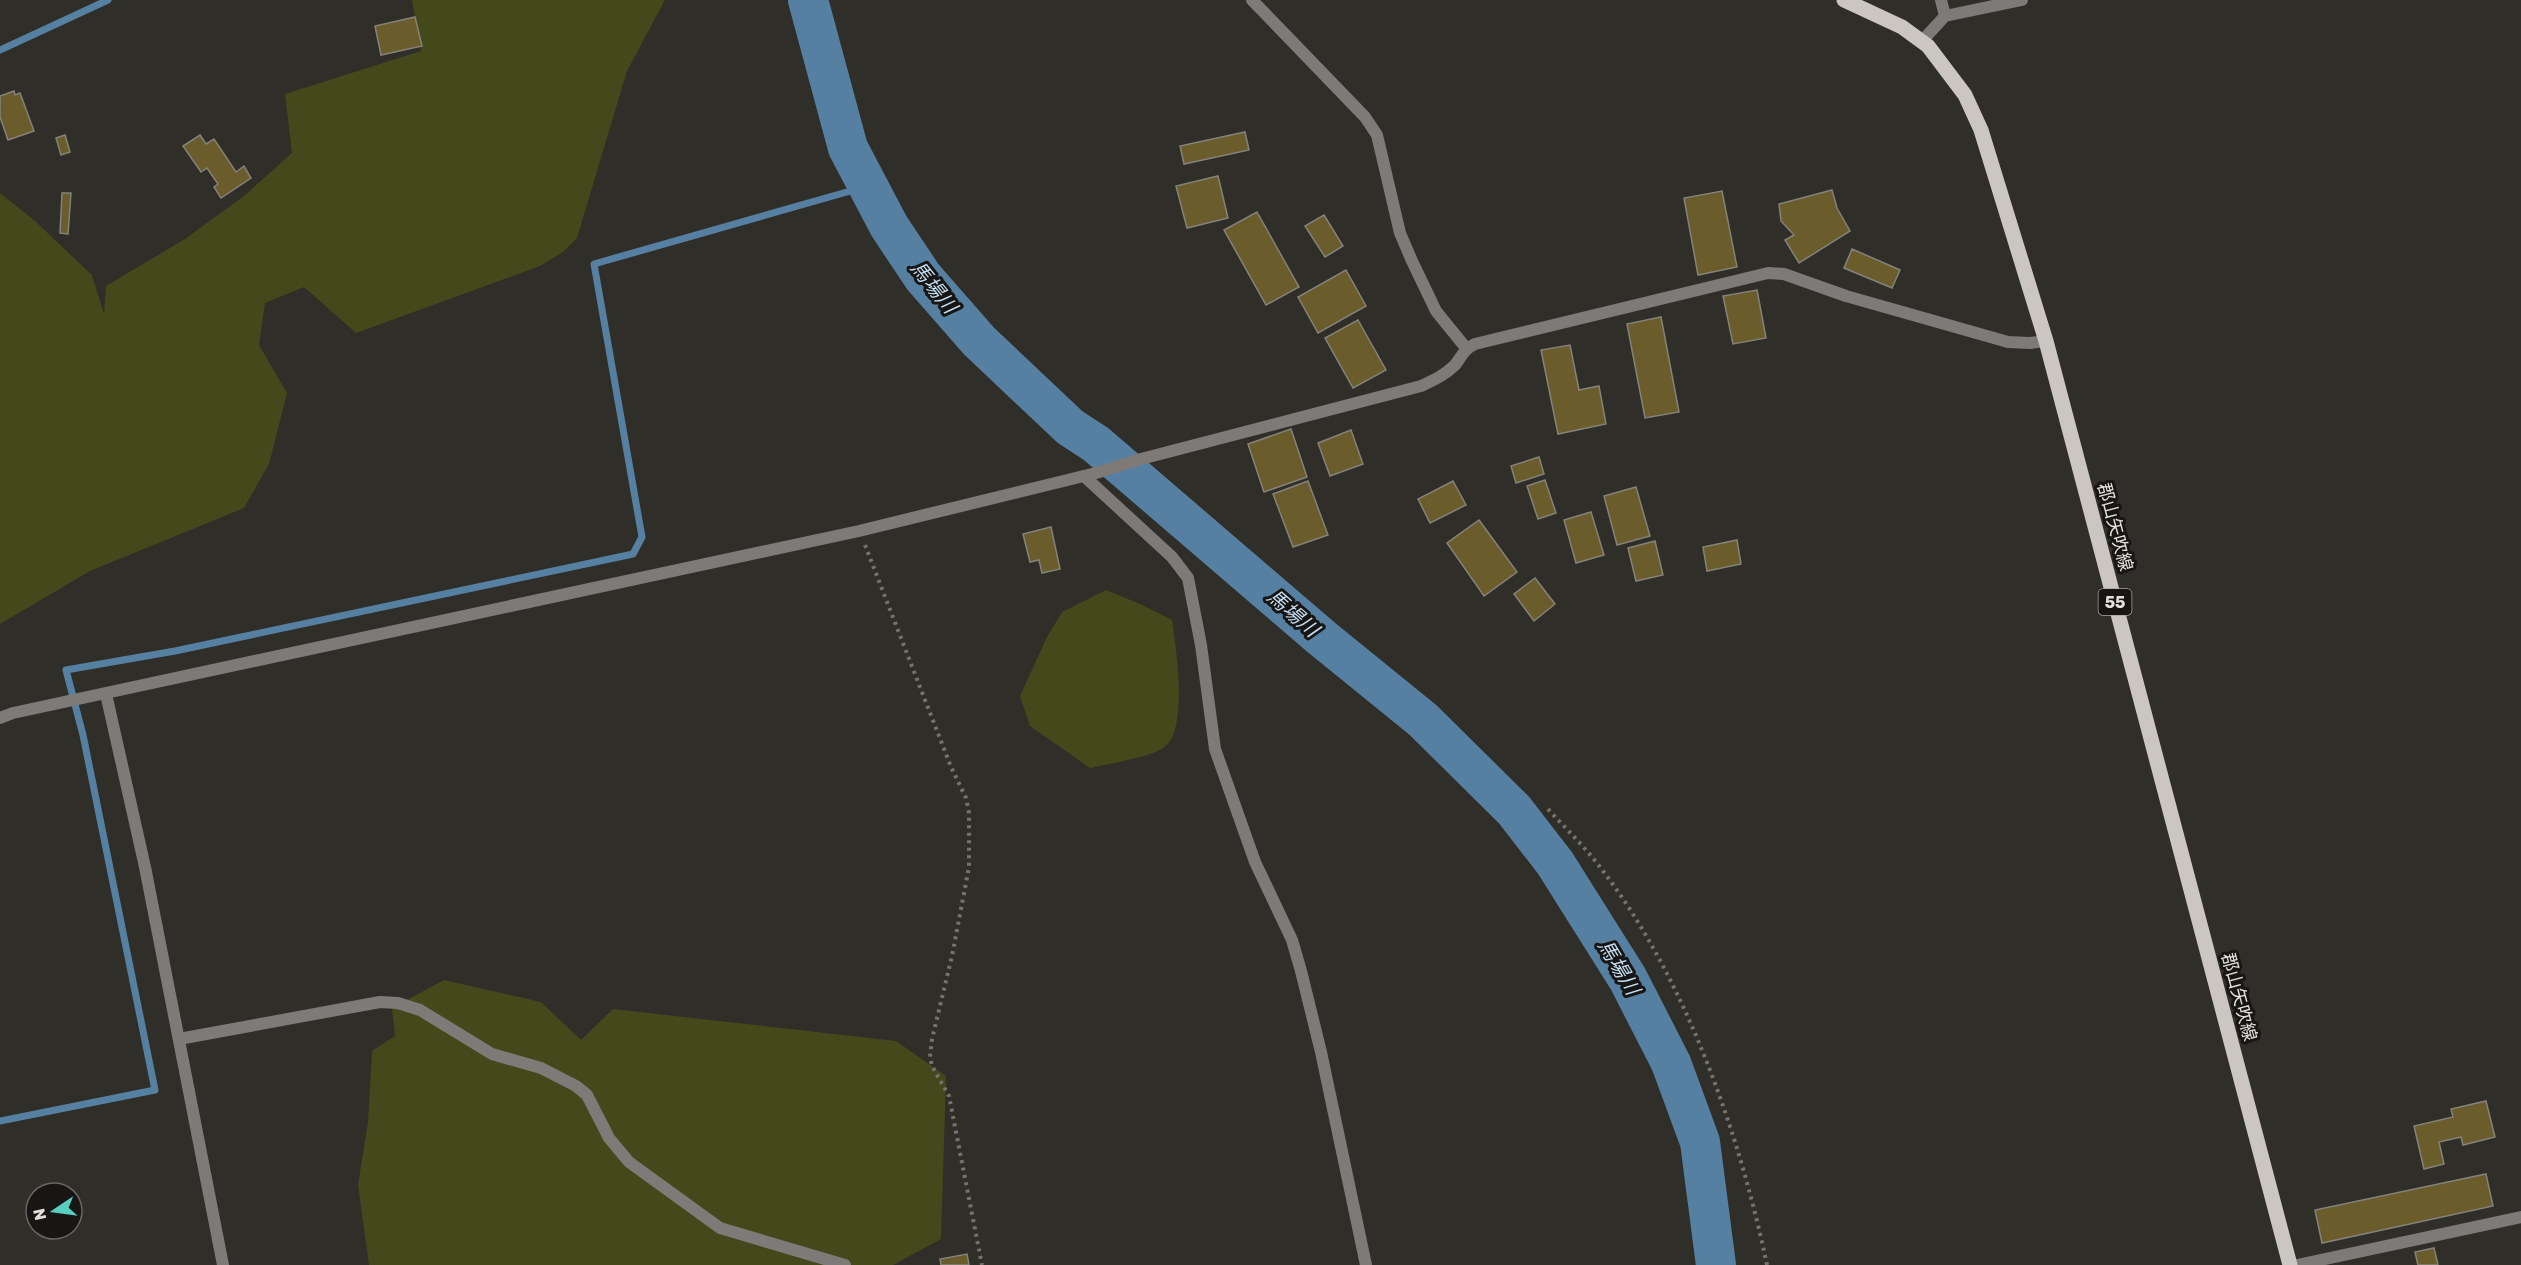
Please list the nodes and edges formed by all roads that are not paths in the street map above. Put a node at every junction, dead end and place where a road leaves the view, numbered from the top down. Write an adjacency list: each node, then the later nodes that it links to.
1 (1252, 0): 8 (street)
2 (1845, 0): 6 (main road, 郡山矢吹線 / 55)
3 (1941, 0): 5 (street)
4 (2022, 0): 5 (street)
5 (1945, 16): 6 (street)
6 (1922, 41): 7 (main road, 郡山矢吹線 / 55)
7 (2046, 341): 8 (street); 17 (main road, 郡山矢吹線 / 55)
8 (1466, 348): 9 (street)
9 (1090, 474): 10 (street); 16 (street)
10 (106, 694): 11 (street); 12 (street)
11 (0, 718)
12 (179, 1039): 14 (street); 15 (street)
13 (2521, 1217): 18 (street)
14 (223, 1265)
15 (845, 1265)
16 (1366, 1265)
17 (2290, 1265)
18 (2297, 1265)

